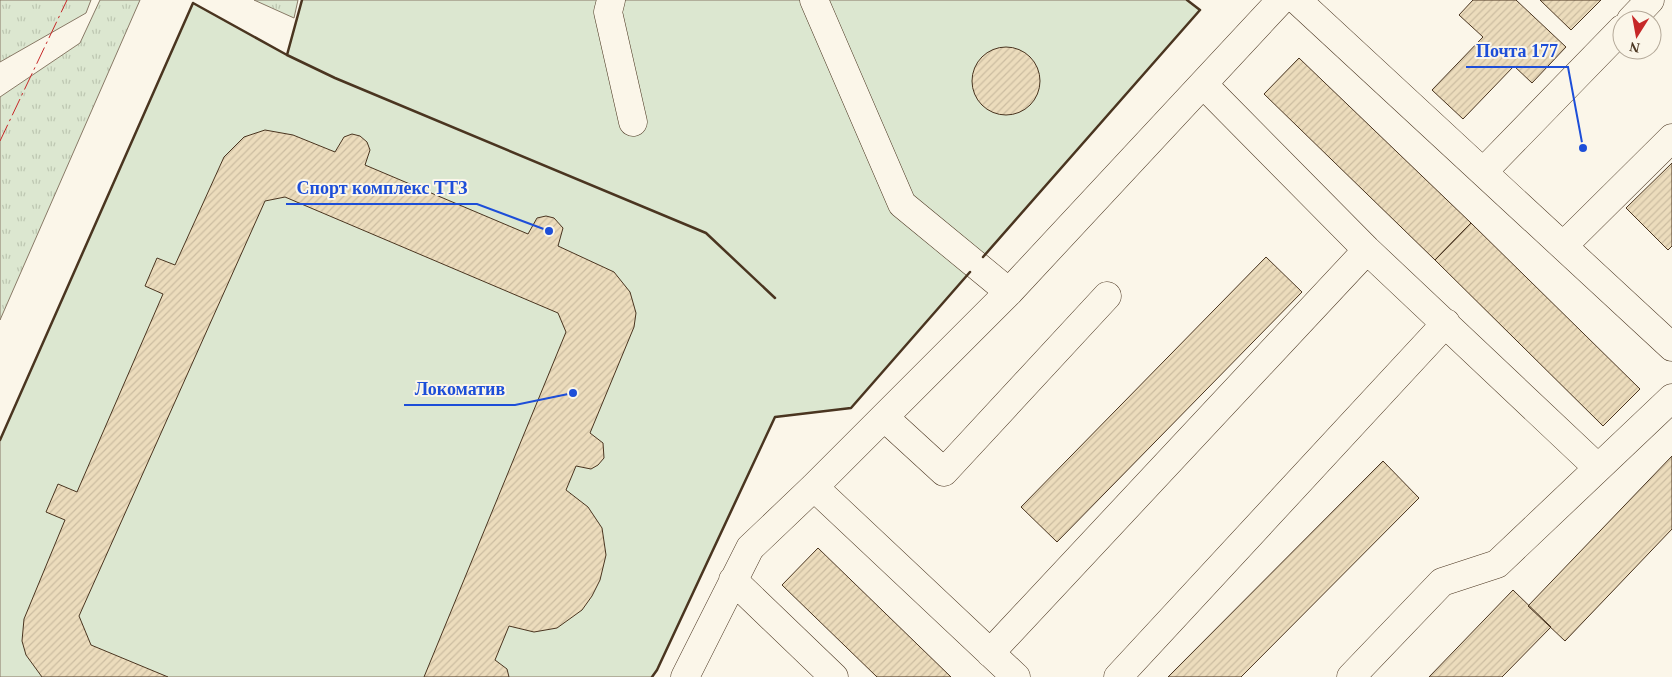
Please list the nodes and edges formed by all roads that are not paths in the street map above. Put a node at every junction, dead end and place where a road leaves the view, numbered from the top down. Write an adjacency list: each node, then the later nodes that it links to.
1 (610, 0): 9 (street)
2 (814, 0): 14 (street)
3 (1282, 0): 8 (street)
4 (1297, 0): 11 (street)
5 (1650, 0): 6 (street)
6 (1640, 10)
7 (1612, 39): 11 (street)
8 (1203, 84): 13 (street); 14 (street)
9 (633, 122)
10 (1672, 138): 12 (street)
11 (1483, 172): 12 (street)
12 (1563, 246): 17 (street)
13 (1367, 250): 16 (street); 23 (street)
14 (1009, 292): 19 (street)
15 (1107, 296): 19 (street)
16 (1446, 323): 20 (street); 27 (street)
17 (1672, 347)
18 (1672, 398): 20 (street)
19 (884, 417): 21 (street)
20 (1598, 468): 28 (street)
21 (814, 487): 22 (street); 23 (street)
22 (733, 580): 24 (street); 25 (street)
23 (990, 653): 26 (street)
24 (685, 677)
25 (834, 677)
26 (1016, 677)
27 (1118, 677)
28 (1351, 677)

